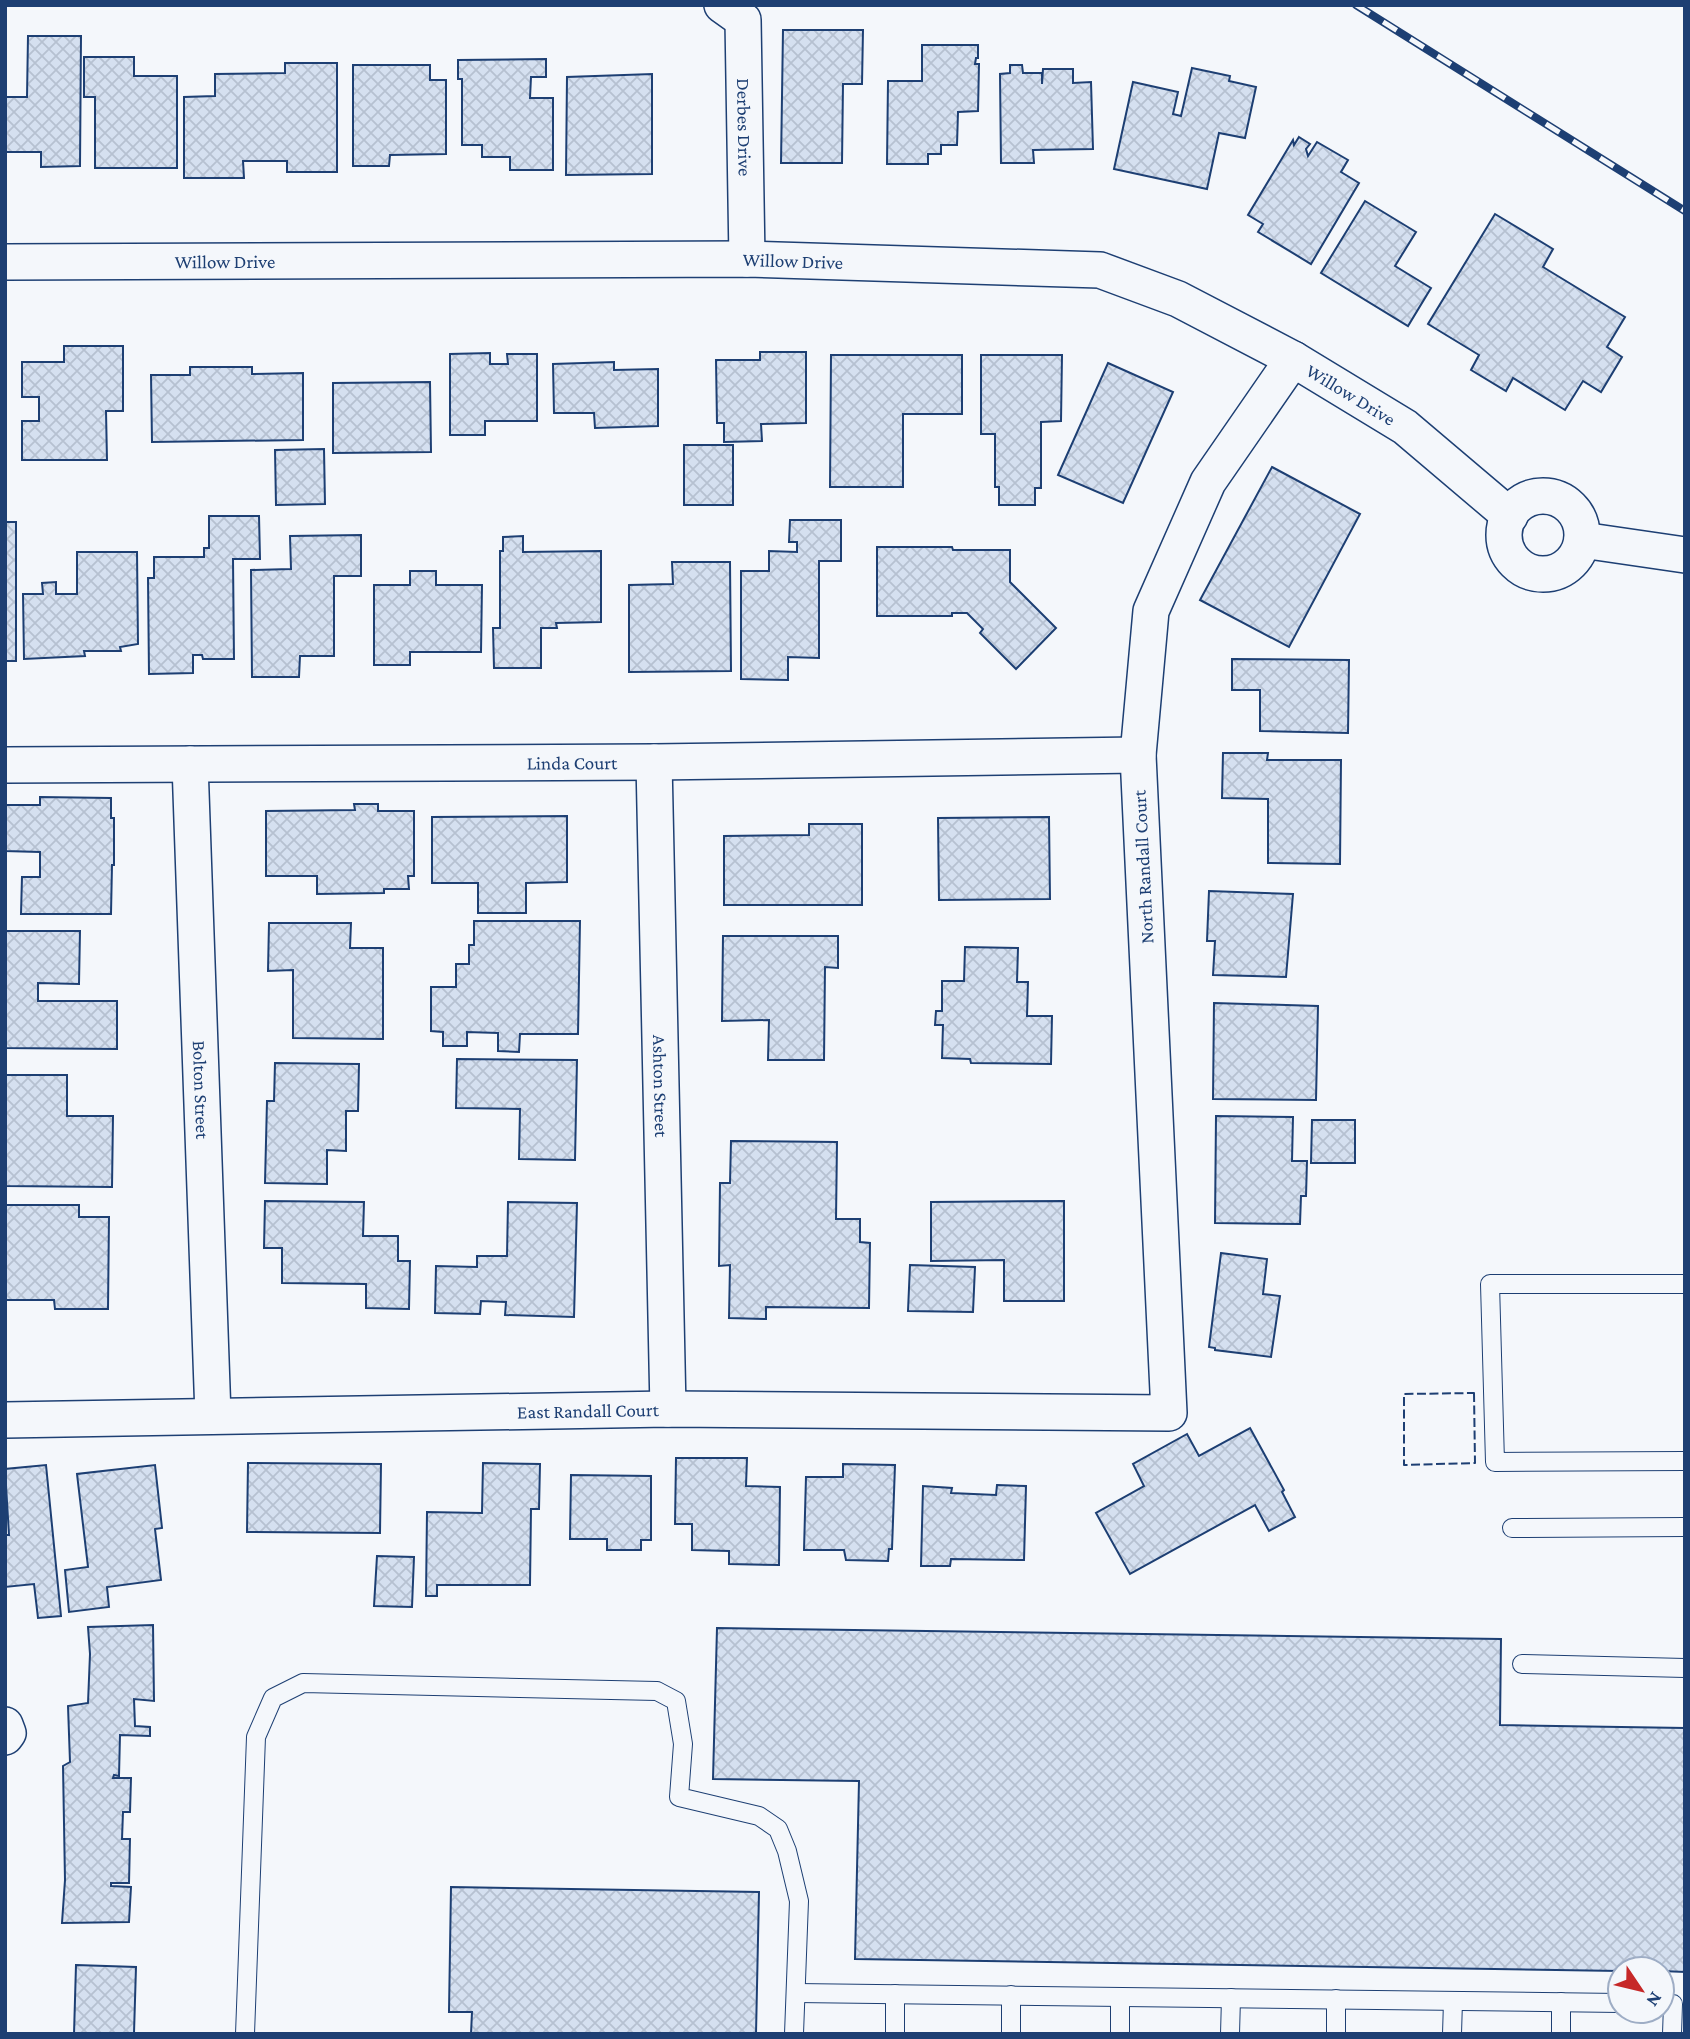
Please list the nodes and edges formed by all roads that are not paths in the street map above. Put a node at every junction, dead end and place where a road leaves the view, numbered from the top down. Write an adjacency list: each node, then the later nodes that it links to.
1 (722, 5): 2 (street, Derbes Drive)
2 (747, 259): 3 (street, Willow Drive); 4 (street, Willow Drive)
3 (5, 262)
4 (1293, 359): 5 (street, Willow Drive); 8 (street, North Randall Court)
5 (1510, 516): 6 (street); 6 (street)
6 (1582, 540): 7 (street)
7 (1685, 555)
8 (1138, 755): 9 (street, Linda Court); 14 (street, North Randall Court)
9 (654, 762): 10 (street, Linda Court); 13 (street, Ashton Street)
10 (190, 764): 11 (street, Linda Court); 15 (street, Bolton Street)
11 (5, 765)
12 (1685, 1284): 17 (lane)
13 (668, 1409): 14 (street, East Randall Court); 15 (street, East Randall Court)
14 (1169, 1413)
15 (213, 1416): 16 (street, East Randall Court)
16 (5, 1420)
17 (1685, 1461)
18 (1685, 1527): 19 (lane)
19 (1512, 1528)
20 (1522, 1664): 21 (lane)
21 (1685, 1668)
22 (5, 1725): 23 (street)
23 (5, 1737)
24 (796, 1993): 25 (lane); 33 (lane); 34 (lane)
25 (895, 1994): 26 (lane); 35 (lane)
26 (1011, 1995): 27 (lane); 36 (lane)
27 (1120, 1997): 28 (lane); 37 (lane)
28 (1231, 1998): 29 (lane); 38 (lane)
29 (1336, 2000): 30 (lane); 39 (lane)
30 (1453, 2001): 31 (lane); 40 (lane)
31 (1561, 2002): 32 (lane); 41 (lane)
32 (1606, 2003)
33 (245, 2034)
34 (794, 2034)
35 (895, 2034)
36 (1011, 2034)
37 (1120, 2034)
38 (1230, 2034)
39 (1336, 2034)
40 (1452, 2034)
41 (1561, 2034)

